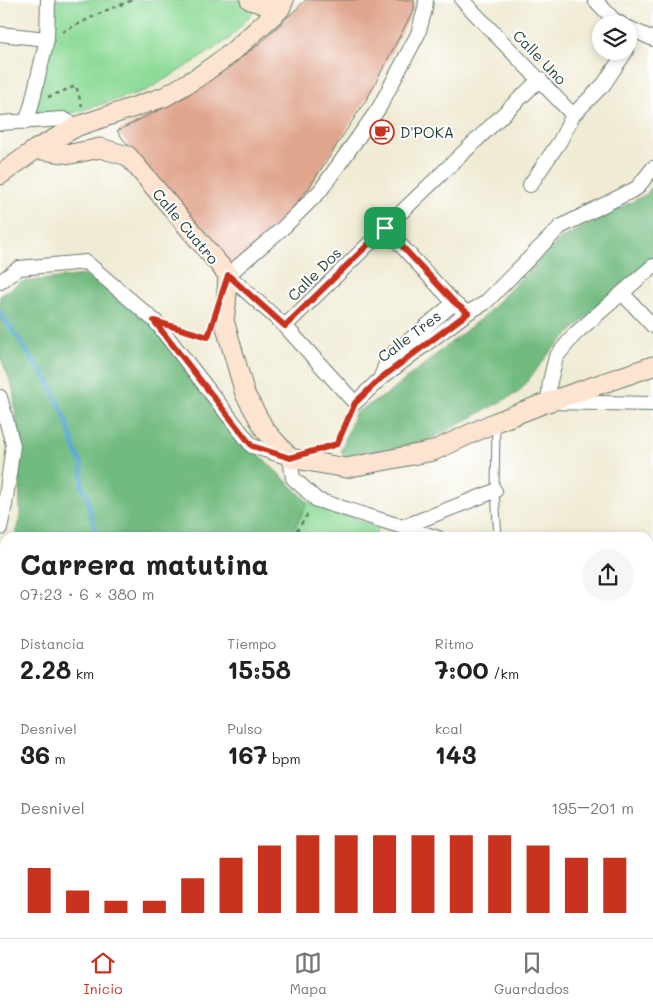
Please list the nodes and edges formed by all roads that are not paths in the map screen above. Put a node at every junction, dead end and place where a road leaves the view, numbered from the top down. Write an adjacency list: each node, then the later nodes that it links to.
1 (48, 0): 10 (street)
2 (250, 0): 6 (street)
3 (426, 0): 24 (street)
4 (462, 0): 13 (street, Calle Uno)
5 (595, 0): 7 (street)
6 (285, 3): 15 (street)
7 (609, 15)
8 (637, 32): 11 (street)
9 (0, 34): 10 (street)
10 (47, 39): 17 (street)
11 (653, 40)
12 (620, 60): 14 (street)
13 (540, 80): 14 (street, Calle Uno); 22 (street, Calle Dos)
14 (573, 115): 21 (street)
15 (81, 119): 17 (street); 18 (street)
16 (0, 122): 17 (street)
17 (26, 122)
18 (36, 150): 20 (street); 24 (street, Calle Cuatro)
19 (653, 168): 28 (street)
20 (0, 175)
21 (530, 185)
22 (385, 228): 27 (street, Calle Tres); 29 (street, Calle Dos)
23 (653, 266): 26 (street)
24 (228, 275): 29 (street, Calle Cuatro); 38 (street)
25 (0, 282): 38 (street)
26 (622, 293): 30 (street); 34 (street)
27 (454, 302): 28 (street, Calle Tres); 32 (street, Calle Tres)
28 (468, 313): 32 (street, Calle Tres)
29 (285, 326): 35 (street, Calle Cuatro)
30 (653, 326)
31 (653, 366): 34 (street)
32 (381, 378): 35 (street, Calle Tres)
33 (0, 397): 40 (street)
34 (548, 402): 36 (street); 37 (street)
35 (355, 403)
36 (653, 404)
37 (496, 422): 38 (street); 39 (lane)
38 (290, 458): 41 (street)
39 (495, 491): 41 (street); 44 (lane)
40 (2, 504): 42 (street)
41 (403, 527): 43 (street)
42 (0, 528)
43 (419, 532)
44 (498, 532)

